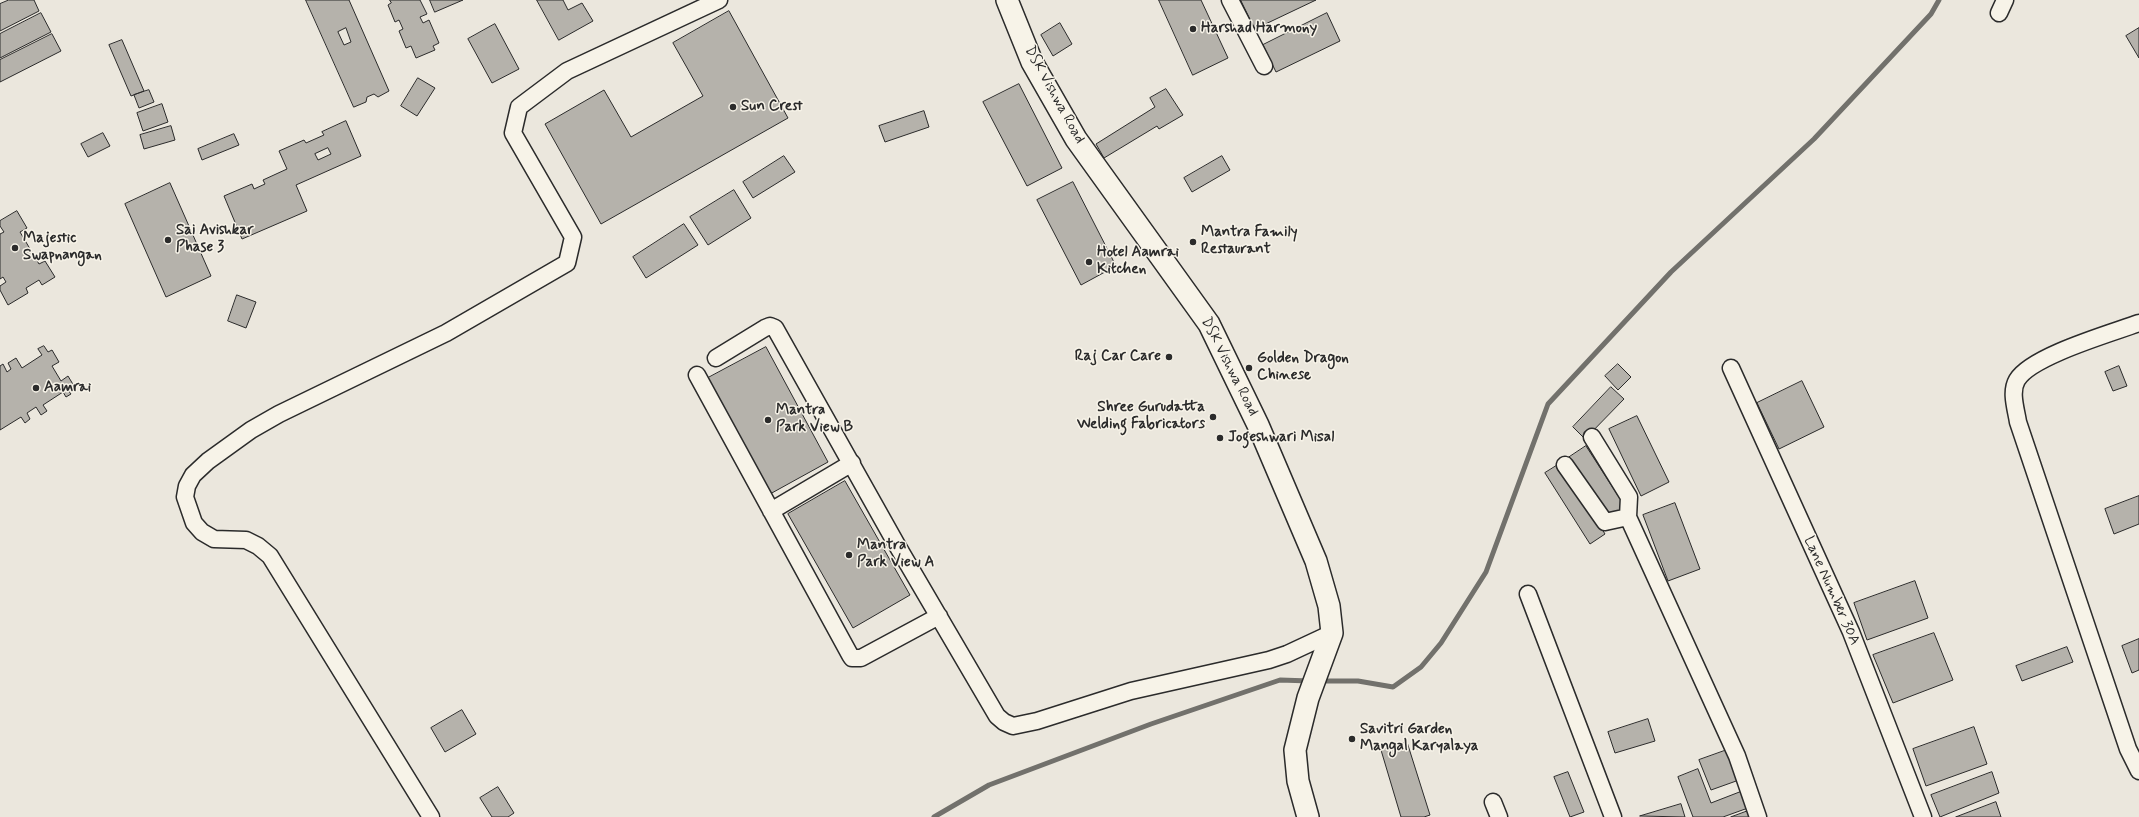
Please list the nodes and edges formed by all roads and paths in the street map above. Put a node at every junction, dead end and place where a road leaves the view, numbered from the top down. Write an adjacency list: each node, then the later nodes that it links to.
1 (719, 0): 19 (street)
2 (1008, 0): 16 (street, DSK Vishwa Road)
3 (1230, 0): 4 (street)
4 (1264, 66)
5 (2139, 323): 17 (street)
6 (716, 358): 10 (street)
7 (1731, 368): 24 (street, Lane Number 30A)
8 (697, 375): 12 (street)
9 (1592, 437): 13 (street)
10 (852, 463): 12 (street); 15 (street)
11 (1565, 465): 13 (street)
12 (771, 511): 15 (street)
13 (1628, 517): 23 (street)
14 (1528, 594): 22 (street)
15 (939, 616): 16 (street)
16 (1329, 642): 20 (street, DSK Vishwa Road)
17 (2139, 772)
18 (1493, 802): 21 (street)
19 (431, 817)
20 (1308, 817)
21 (1499, 817)
22 (1613, 817)
23 (1758, 817)
24 (1923, 817)

